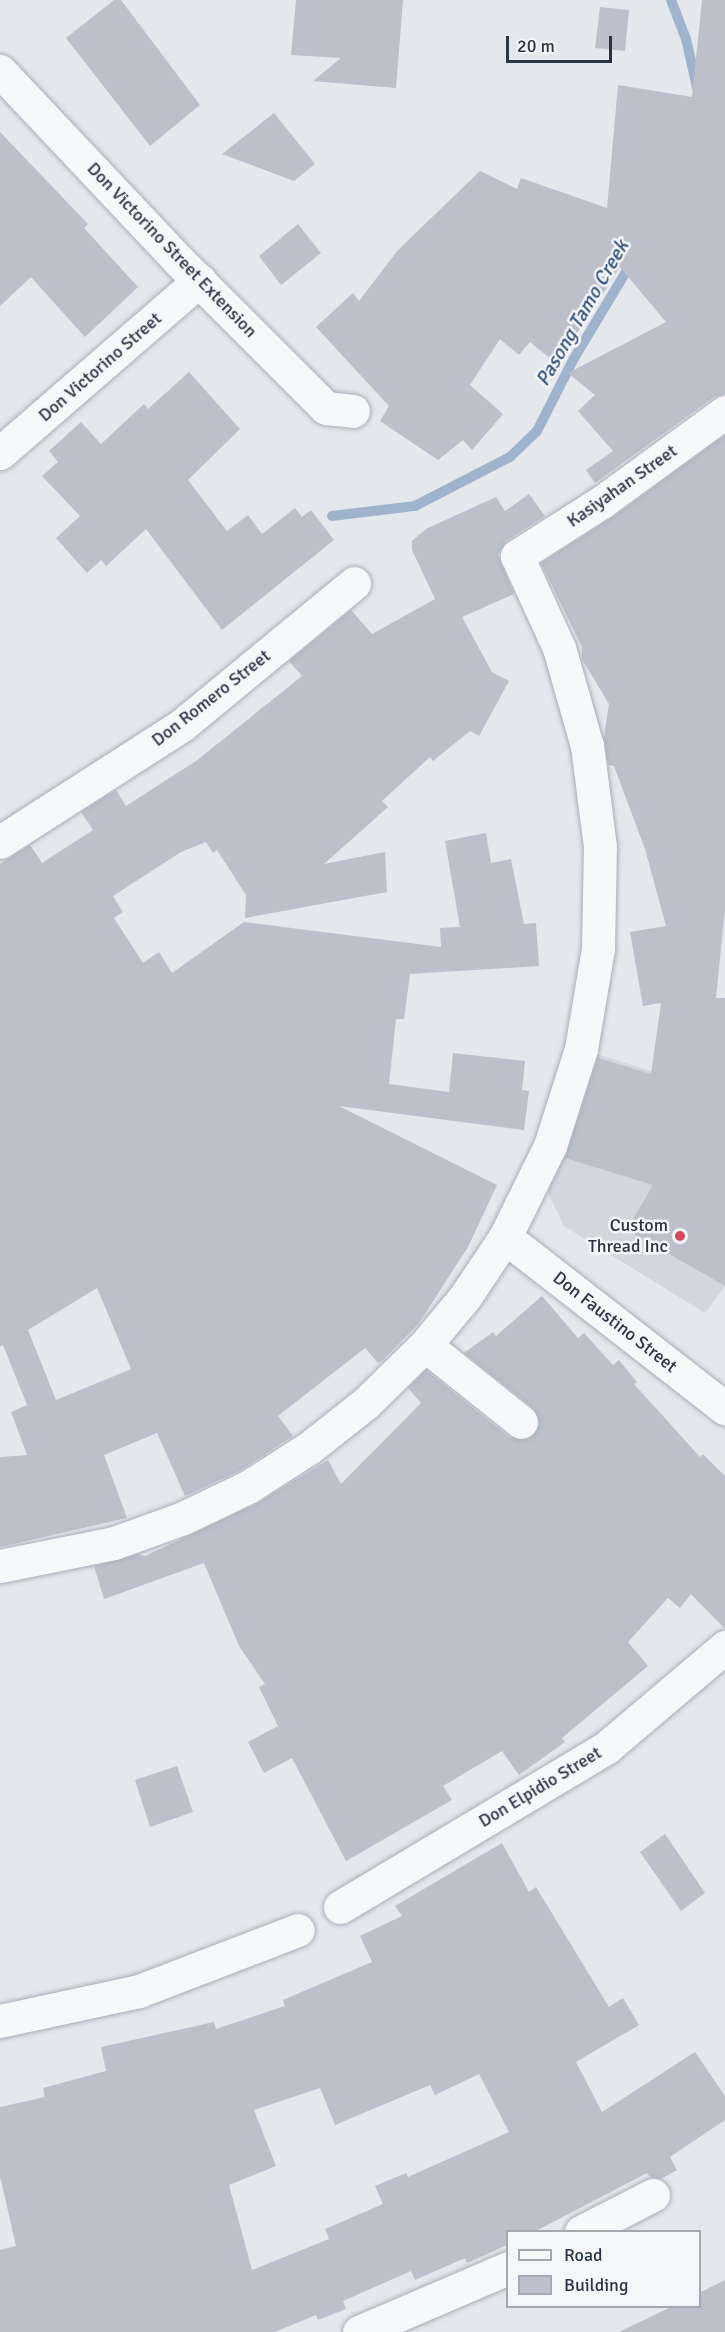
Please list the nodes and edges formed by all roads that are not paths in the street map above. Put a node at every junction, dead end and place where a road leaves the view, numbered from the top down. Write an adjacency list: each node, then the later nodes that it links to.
1 (0, 70): 2 (street, Don Victorino Street Extension)
2 (200, 280): 3 (street, Don Victorino Street Extension); 5 (street, Don Victorino Street)
3 (353, 411)
4 (725, 412): 8 (street, Kasiyahan Street)
5 (0, 453)
6 (354, 583): 7 (street, Don Romero Street)
7 (0, 842)
8 (505, 1237): 9 (street); 10 (street, Don Faustino Street)
9 (425, 1345): 11 (street); 12 (street)
10 (725, 1408)
11 (521, 1422)
12 (0, 1566)
13 (725, 1647): 14 (street, Don Elpidio Street)
14 (340, 1907)
15 (298, 1930): 16 (street)
16 (0, 2021)
17 (652, 2195): 18 (street)
18 (585, 2230)
19 (506, 2269): 20 (street)
20 (392, 2326): 21 (street)
21 (359, 2332)

